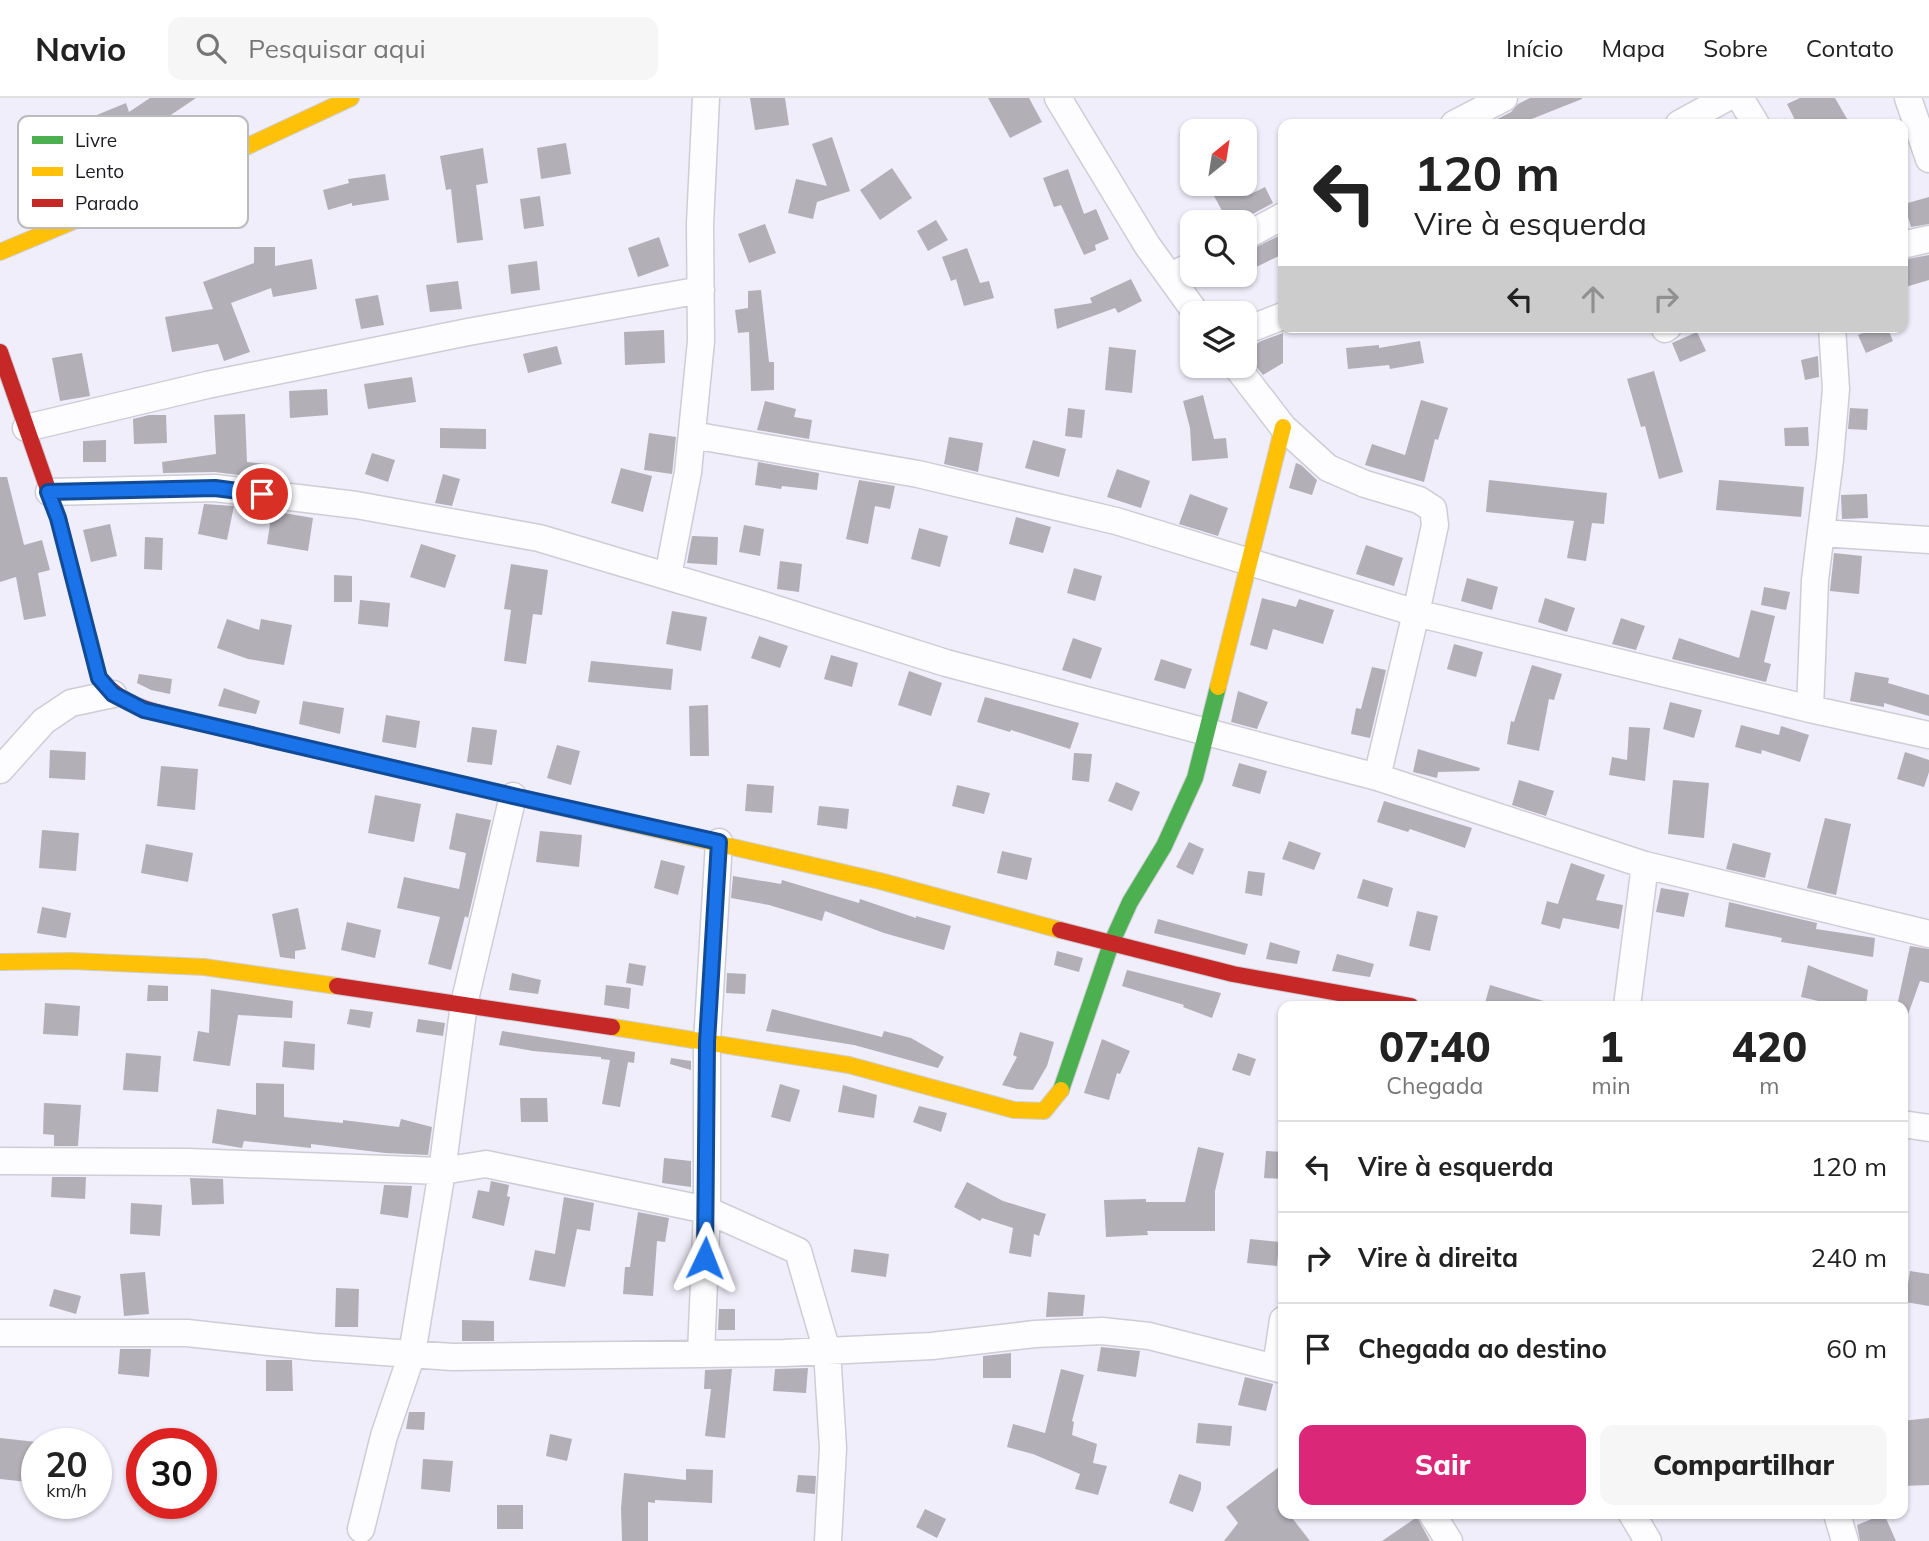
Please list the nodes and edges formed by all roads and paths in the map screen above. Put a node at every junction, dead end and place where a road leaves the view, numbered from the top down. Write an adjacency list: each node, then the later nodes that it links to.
1 (351, 98): 11 (street)
2 (706, 98): 20 (street)
3 (1058, 98): 19 (street)
4 (1504, 98): 8 (street)
5 (1726, 98): 9 (street)
6 (1741, 98): 10 (street)
7 (1908, 98): 12 (street)
8 (1464, 119)
9 (1688, 119)
10 (1753, 119)
11 (248, 146)
12 (1929, 159)
13 (1278, 219): 15 (street)
14 (59, 228): 18 (street)
15 (1257, 230)
16 (1929, 239): 17 (street)
17 (1908, 244)
18 (0, 253)
19 (1180, 270)
20 (701, 290): 27 (street); 28 (street)
21 (1278, 318): 22 (street)
22 (1257, 326)
23 (1832, 333): 30 (street)
24 (0, 352): 27 (street)
25 (1245, 378): 26 (street)
26 (1283, 427): 32 (street); 34 (street)
27 (26, 428): 29 (street)
28 (692, 435): 32 (street); 33 (street)
29 (48, 492): 33 (street); 35 (street)
30 (1821, 533): 31 (street); 36 (street)
31 (1929, 540)
32 (1250, 562): 34 (street); 37 (street)
33 (668, 576): 37 (street)
34 (1416, 613): 36 (street); 40 (street)
35 (113, 694): 39 (street); 41 (street)
36 (1810, 709): 38 (street)
37 (1208, 732): 40 (street); 45 (street)
38 (1929, 735)
39 (0, 770)
40 (1377, 777): 43 (street)
41 (513, 796): 42 (street); 49 (street)
42 (719, 842): 45 (street); 50 (street)
43 (1645, 865): 44 (street); 48 (street)
44 (1929, 934)
45 (1111, 943): 47 (street); 50 (street)
46 (0, 962): 49 (street)
47 (1383, 1001)
48 (1628, 1001)
49 (464, 1004): 50 (street); 54 (street)
50 (707, 1042): 55 (street)
51 (1908, 1125): 52 (street)
52 (1929, 1128)
53 (0, 1161): 54 (street)
54 (442, 1171): 55 (street); 58 (street)
55 (706, 1209): 57 (street); 59 (street)
56 (0, 1332): 58 (street)
57 (827, 1351): 59 (street); 60 (street); 65 (street)
58 (412, 1354): 59 (street); 64 (street)
59 (701, 1354)
60 (1278, 1368)
61 (1435, 1519): 66 (street)
62 (1635, 1519): 67 (street)
63 (1838, 1519): 68 (street)
64 (361, 1529)
65 (828, 1541)
66 (1449, 1541)
67 (1648, 1541)
68 (1845, 1541)

